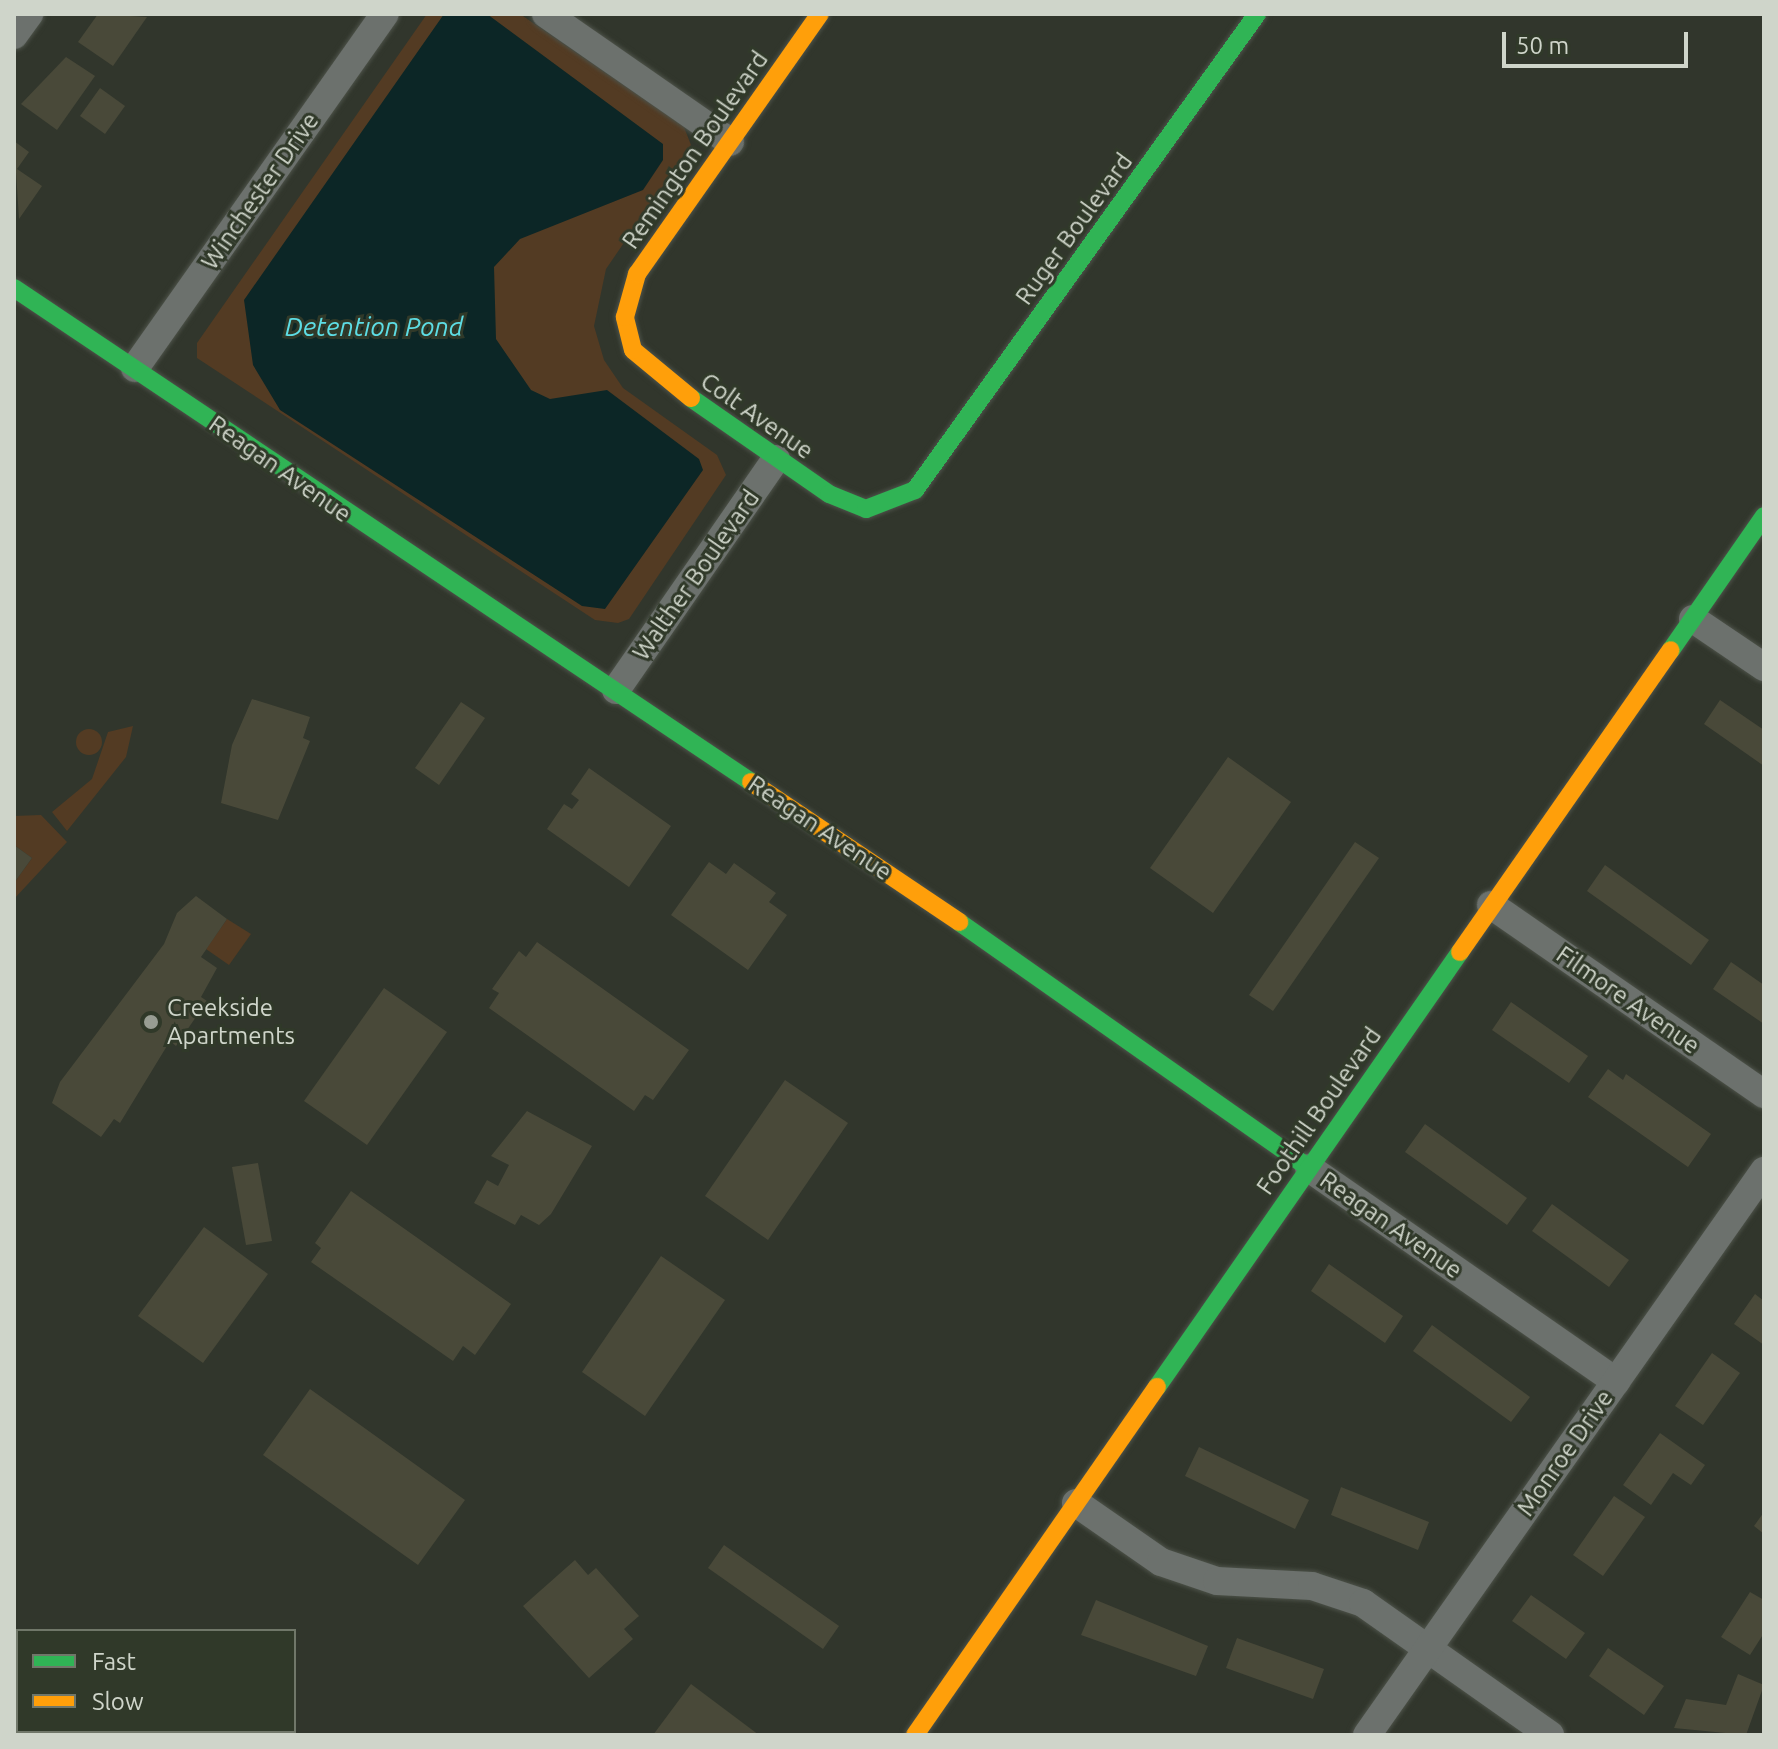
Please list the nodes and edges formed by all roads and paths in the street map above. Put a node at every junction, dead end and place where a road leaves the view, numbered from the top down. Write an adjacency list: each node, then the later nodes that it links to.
1 (29, 14): 6 (street)
2 (385, 14): 10 (street, Winchester Drive)
3 (546, 14): 7 (street)
4 (820, 14): 7 (street, Remington Boulevard)
5 (1257, 14): 12 (street, Ruger Boulevard)
6 (14, 35)
7 (730, 142): 8 (street, Remington Boulevard)
8 (637, 274): 11 (street, Colt Avenue)
9 (14, 288): 10 (street, Reagan Avenue)
10 (135, 368): 16 (street, Reagan Avenue)
11 (776, 459): 12 (street, Colt Avenue); 16 (street, Walther Boulevard)
12 (929, 472)
13 (1764, 516): 14 (street, Foothill Boulevard)
14 (1693, 619): 15 (street); 17 (street, Foothill Boulevard)
15 (1764, 667)
16 (616, 690): 19 (street, Reagan Avenue)
17 (1491, 905): 18 (street, Filmore Avenue); 19 (street, Foothill Boulevard)
18 (1764, 1094)
19 (1309, 1168): 21 (street, Reagan Avenue); 22 (street, Foothill Boulevard)
20 (1764, 1171): 21 (street, Monroe Drive)
21 (1616, 1381): 23 (street, Monroe Drive)
22 (1076, 1503): 23 (street); 24 (street, Foothill Boulevard)
23 (1428, 1647): 25 (street, Monroe Drive); 26 (street)
24 (915, 1735)
25 (1367, 1735)
26 (1550, 1735)

